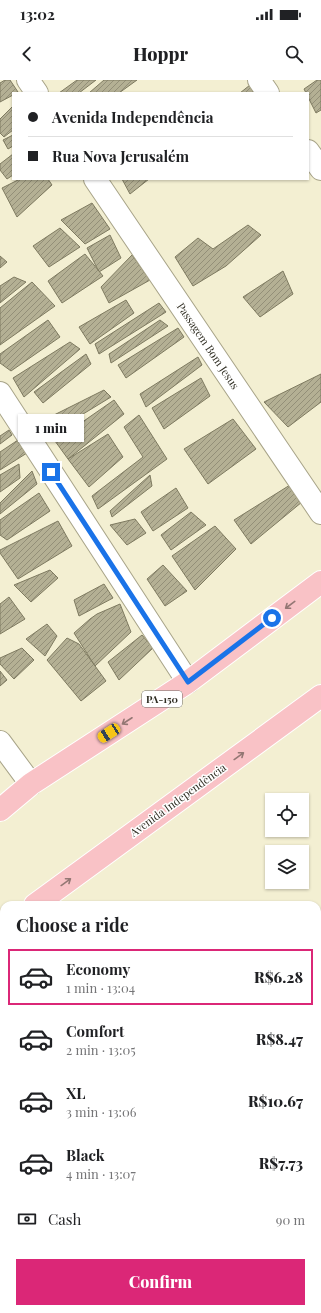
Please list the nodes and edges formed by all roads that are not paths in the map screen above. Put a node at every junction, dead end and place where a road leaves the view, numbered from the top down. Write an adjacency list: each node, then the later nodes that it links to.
1 (28, 80): 3 (street)
2 (259, 80): 4 (street)
3 (36, 92)
4 (267, 92)
5 (309, 152): 6 (street)
6 (321, 169)
7 (96, 180): 9 (street, Passagem Bom Jesus)
8 (0, 393): 11 (street)
9 (321, 514)
10 (321, 582): 11 (main road, PA-150, one-way to 11)
11 (188, 682): 14 (main road, PA-150, one-way to 14)
12 (321, 696): 16 (main road, Avenida Independência, one-way to 12)
13 (0, 742): 14 (street)
14 (31, 784): 15 (main road, PA-150)
15 (0, 810)
16 (40, 901)

